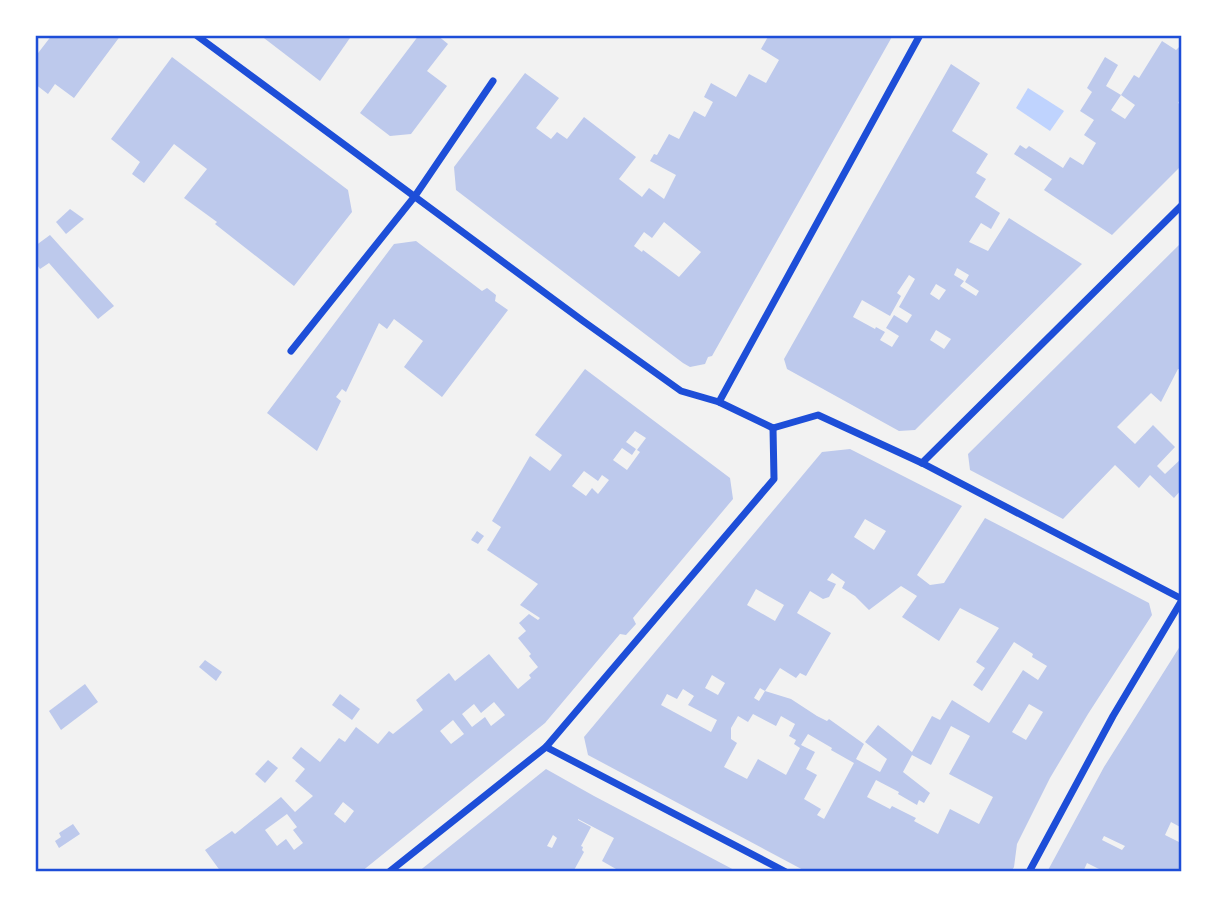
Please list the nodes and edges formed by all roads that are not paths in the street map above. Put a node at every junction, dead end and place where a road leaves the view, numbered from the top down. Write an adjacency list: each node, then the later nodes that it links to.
1 (196, 35): 4 (street)
2 (920, 35): 7 (street)
3 (493, 81): 4 (street)
4 (415, 196): 6 (street); 7 (street)
5 (1182, 205): 9 (street)
6 (291, 351)
7 (719, 402): 8 (street)
8 (773, 428): 9 (street); 11 (street)
9 (922, 463): 10 (street)
10 (1182, 600): 14 (street)
11 (546, 747): 12 (street); 13 (street)
12 (389, 872)
13 (786, 872)
14 (1029, 872)

